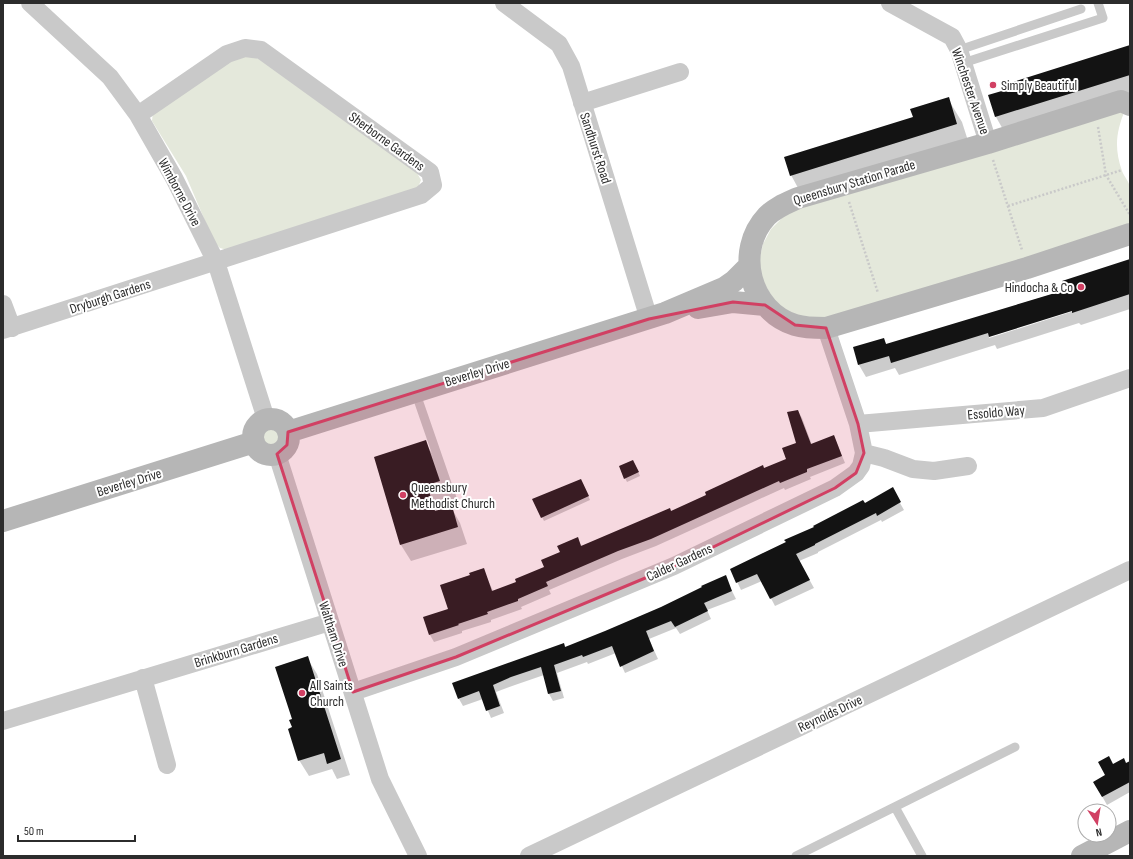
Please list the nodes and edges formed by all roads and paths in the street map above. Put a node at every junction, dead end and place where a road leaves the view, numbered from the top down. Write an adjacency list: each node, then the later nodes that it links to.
1 (30, 3): 11 (street, Wimborne Drive)
2 (504, 3): 8 (street, Sandhurst Road)
3 (890, 3): 6 (street, Winchester Avenue)
4 (1098, 3): 6 (lane)
5 (1082, 9): 6 (lane)
6 (961, 56): 12 (street, Winchester Avenue)
7 (680, 72): 8 (street)
8 (582, 103): 25 (street, Sandhurst Road)
9 (1130, 105): 10 (street, Queensbury Station Parade)
10 (1095, 109): 12 (street, Queensbury Station Parade); 14 (path)
11 (138, 115): 19 (street, Wimborne Drive); 19 (street, Sherborne Gardens)
12 (988, 143): 15 (street, Queensbury Station Parade); 16 (path)
13 (1122, 170): 14 (path)
14 (1106, 175): 16 (path); 17 (path)
15 (844, 185): 20 (street, Queensbury Station Parade); 24 (path)
16 (1008, 206): 21 (path)
17 (1130, 215)
18 (1130, 234): 21 (street, Queensbury Station Parade)
19 (216, 262): 27 (street, Dryburgh Gardens); 30 (street, Wimborne Drive)
20 (749, 266): 23 (street, Queensbury Station Parade); 25 (street, Beverley Drive)
21 (1027, 268): 24 (street, Queensbury Station Parade)
22 (3, 304): 27 (street)
23 (765, 305): 25 (street, Beverley Drive); 26 (street, Queensbury Station Parade)
24 (884, 310): 26 (street, Queensbury Station Parade)
25 (657, 316): 29 (street, Beverley Drive)
26 (826, 328): 31 (street)
27 (7, 329)
28 (1130, 378): 31 (street, Essoldo Way)
29 (416, 391): 32 (street, Beverley Drive); 37 (lane)
30 (266, 419): 32 (street); 33 (street)
31 (858, 424): 35 (street)
32 (288, 432): 34 (street)
33 (254, 442): 34 (street); 38 (street, Beverley Drive)
34 (277, 454): 40 (street, Waltham Drive)
35 (864, 454): 36 (street); 42 (street, Calder Gardens)
36 (968, 466)
37 (452, 498)
38 (3, 521)
39 (1130, 570): 49 (street, Reynolds Drive)
40 (330, 622): 41 (street, Brinkburn Gardens); 42 (street, Waltham Drive)
41 (143, 678): 43 (street, Brinkburn Gardens); 45 (street)
42 (353, 692): 48 (street, Waltham Drive)
43 (3, 721)
44 (1015, 747): 46 (lane)
45 (167, 766)
46 (895, 807): 50 (lane); 51 (lane)
47 (1130, 831): 52 (street)
48 (418, 856)
49 (529, 856)
50 (796, 856)
51 (922, 856)
52 (1082, 856)

